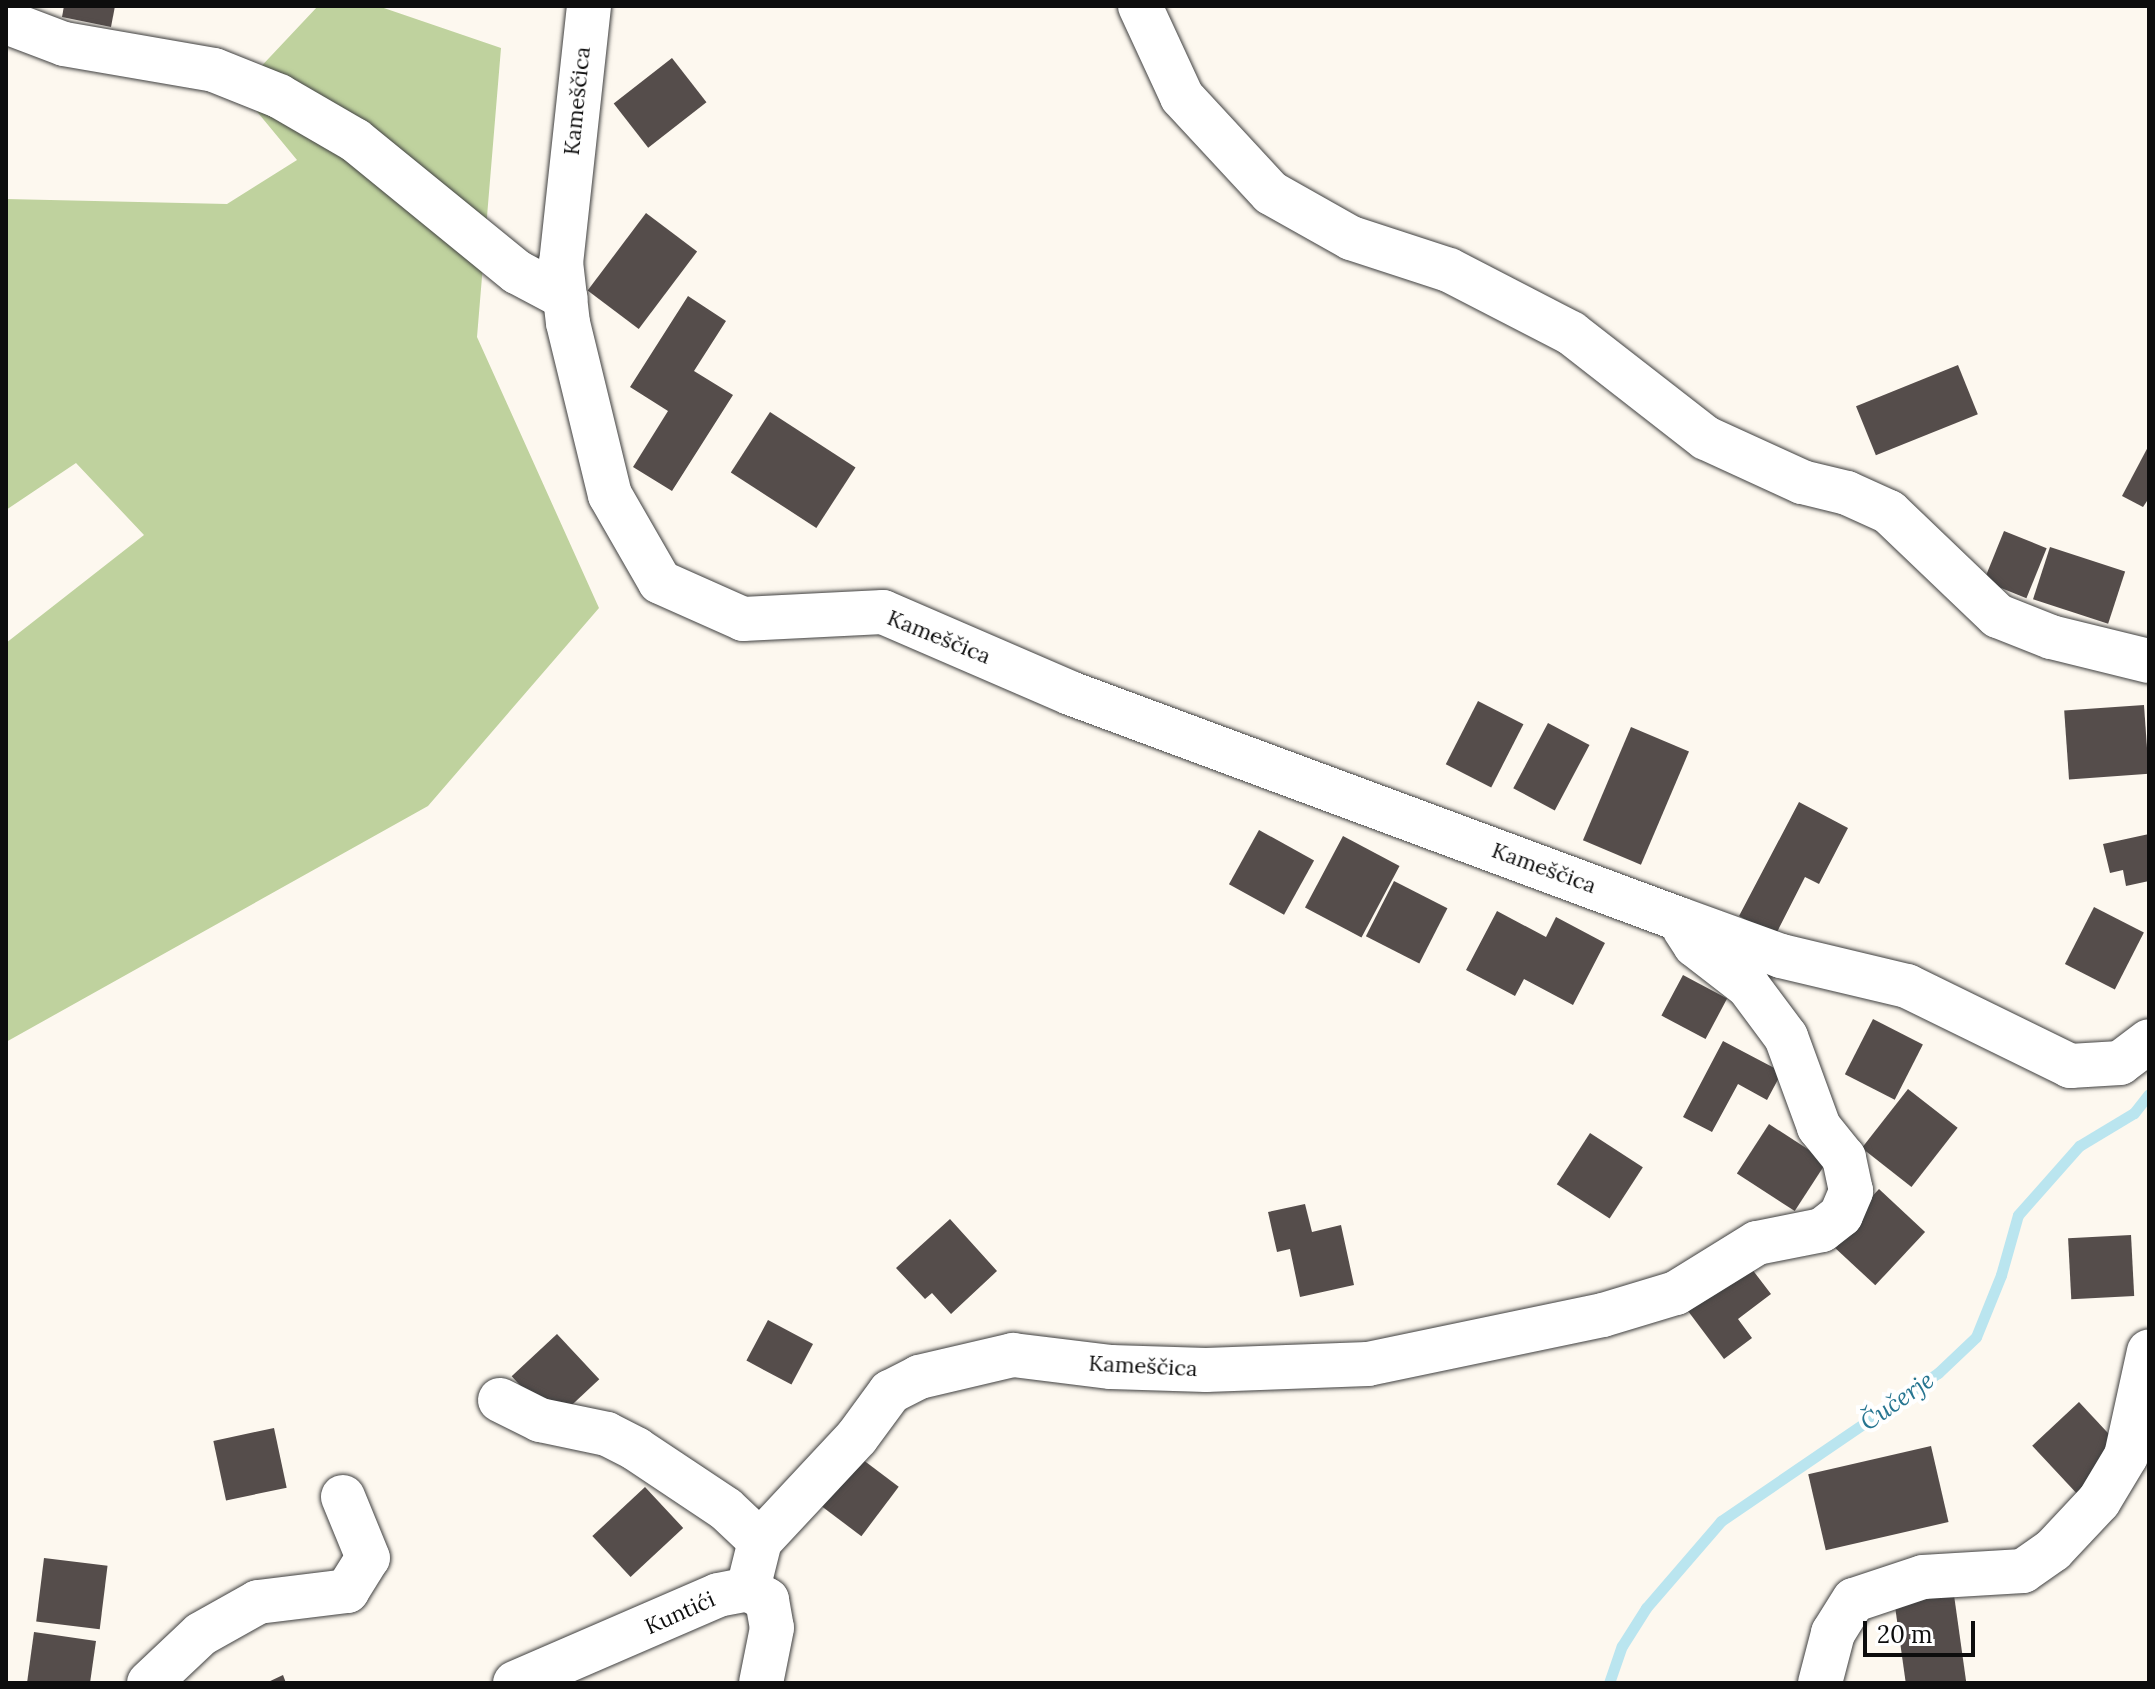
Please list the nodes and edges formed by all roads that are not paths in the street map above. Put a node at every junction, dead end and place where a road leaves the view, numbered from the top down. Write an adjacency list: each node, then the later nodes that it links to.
1 (589, 6): 4 (street, Kameščica)
2 (1140, 6): 5 (street)
3 (6, 22): 4 (street)
4 (566, 298): 6 (street, Kameščica)
5 (2149, 661)
6 (1679, 919): 7 (street, Kameščica); 11 (street, Kameščica)
7 (2149, 1041)
8 (2149, 1351): 16 (street)
9 (500, 1400): 11 (street)
10 (343, 1497): 13 (street)
11 (760, 1541): 12 (street, Kameščica)
12 (748, 1589): 14 (street, Kuntići); 15 (street)
13 (149, 1683)
14 (515, 1683)
15 (761, 1683)
16 (1820, 1683)

